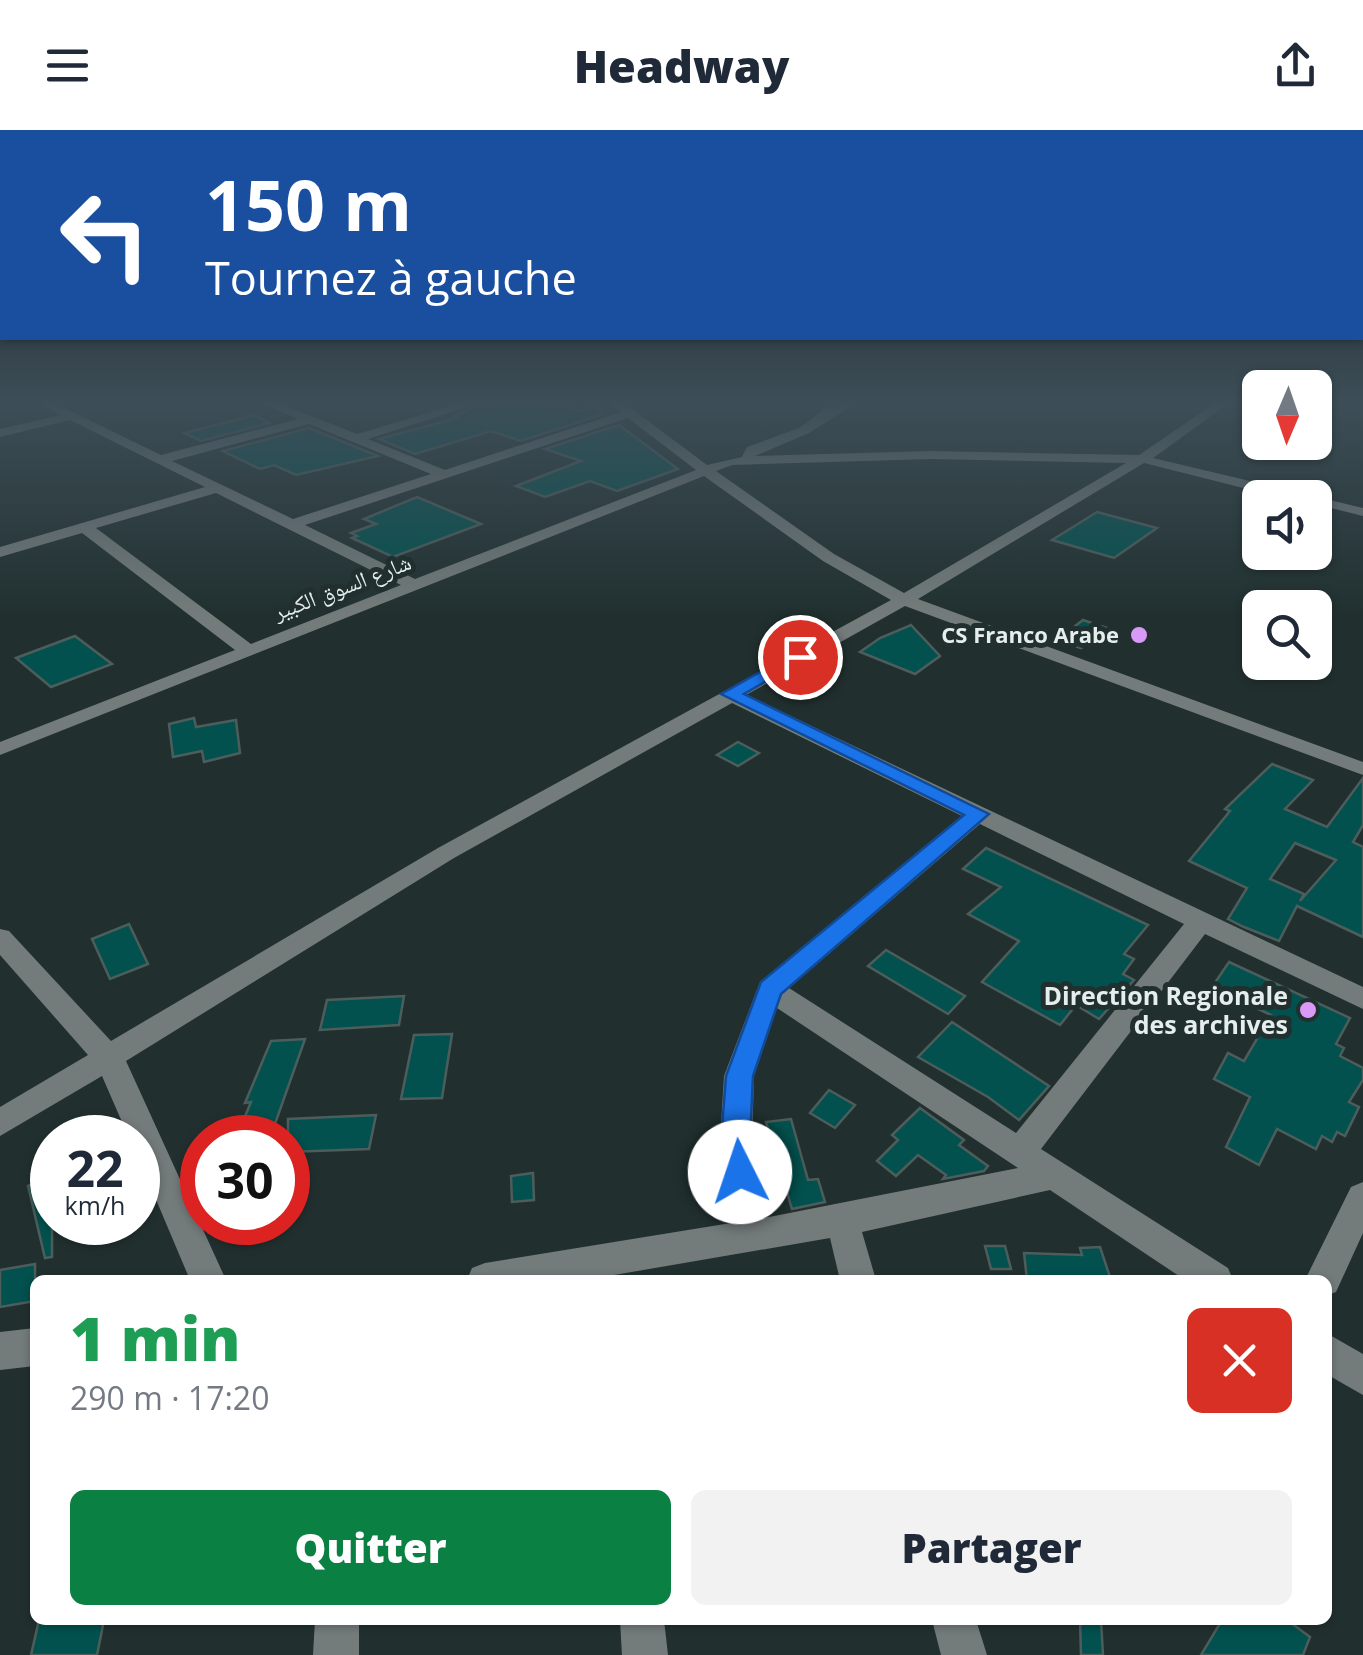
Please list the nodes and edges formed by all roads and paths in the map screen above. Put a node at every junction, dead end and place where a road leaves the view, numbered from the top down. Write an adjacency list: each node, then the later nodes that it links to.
1 (186, 474): 8 (street)
2 (443, 474): 11 (street)
3 (689, 474): 14 (street, شارع السوق الكبير)
4 (710, 474): 15 (street)
5 (1115, 474): 15 (street)
6 (1207, 474): 7 (street)
7 (1242, 483)
8 (213, 488): 11 (street); 12 (street)
9 (1332, 504): 10 (street)
10 (1363, 512)
11 (291, 525): 14 (street)
12 (87, 529): 13 (street); 16 (street)
13 (0, 552)
14 (412, 584): 16 (street, شارع السوق الكبير)
15 (904, 600): 17 (street); 19 (street)
16 (246, 649): 18 (street, شارع السوق الكبير)
17 (730, 694): 20 (street); 25 (street)
18 (0, 749)
19 (1363, 769)
20 (978, 814): 21 (street); 23 (street)
21 (1202, 922): 24 (street); 27 (street)
22 (0, 938): 25 (street)
23 (770, 989): 27 (street); 31 (street)
24 (1363, 999)
25 (110, 1059): 26 (street); 33 (street)
26 (0, 1124)
27 (1020, 1152): 28 (street)
28 (1054, 1175): 30 (street); 36 (street)
29 (1363, 1197): 37 (street)
30 (842, 1220): 31 (street); 35 (street)
31 (750, 1234): 32 (street)
32 (606, 1270): 34 (street)
33 (206, 1275)
34 (546, 1275)
35 (857, 1275)
36 (1207, 1275)
37 (1324, 1275)
38 (30, 1348): 39 (street)
39 (0, 1351)
40 (1332, 1356): 41 (street)
41 (1363, 1376)
42 (338, 1625): 45 (street)
43 (642, 1625): 46 (street)
44 (955, 1625): 47 (street)
45 (336, 1655)
46 (645, 1655)
47 (964, 1655)

